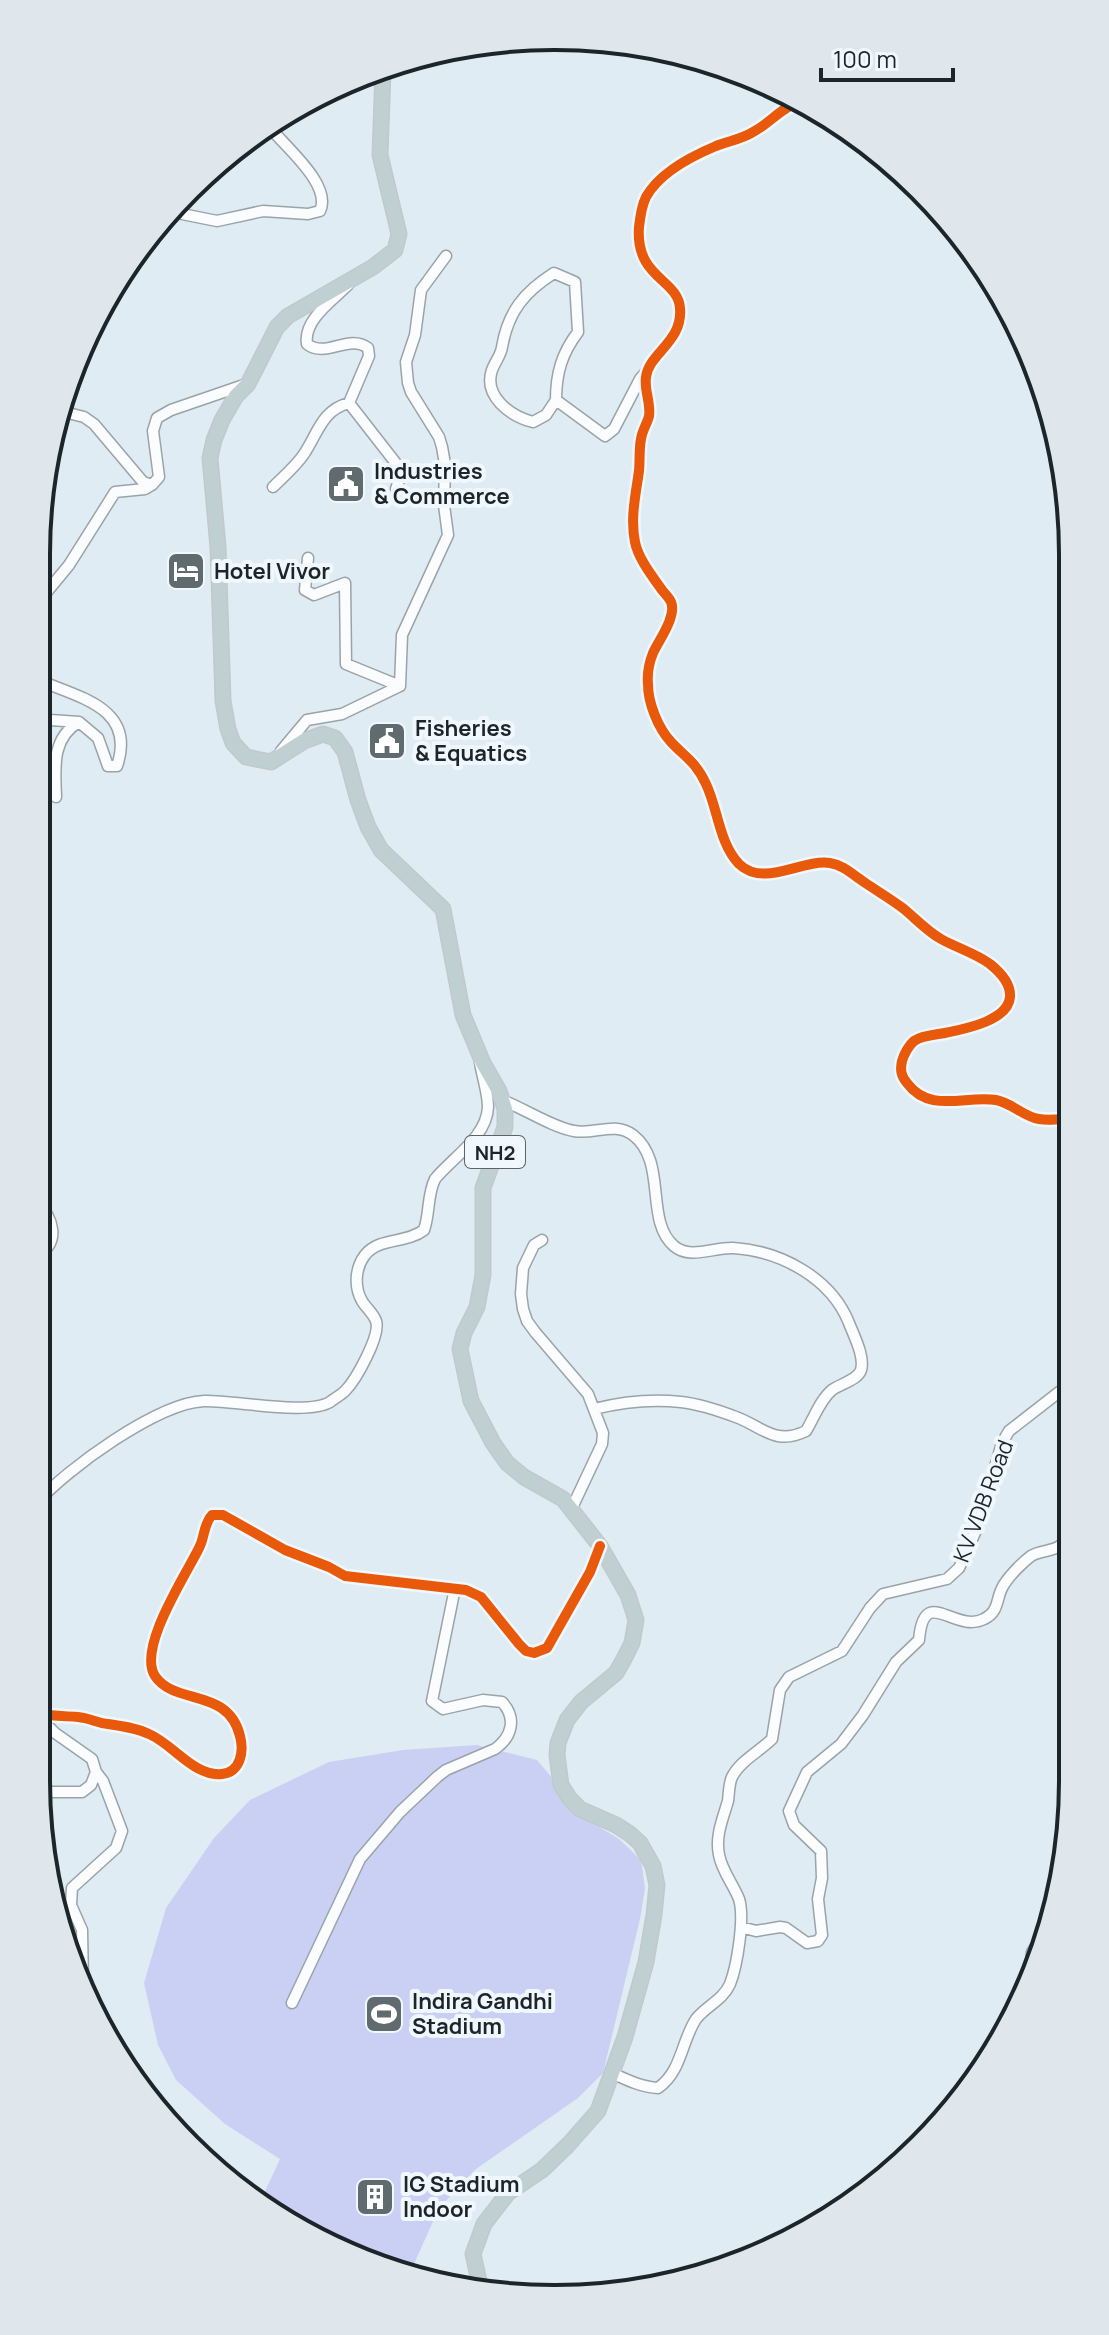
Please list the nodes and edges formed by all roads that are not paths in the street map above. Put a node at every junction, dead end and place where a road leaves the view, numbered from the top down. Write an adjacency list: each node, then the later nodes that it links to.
1 (382, 81): 6 (highway)
2 (787, 107): 7 (street)
3 (276, 134): 4 (street)
4 (183, 214)
5 (446, 256): 18 (street)
6 (361, 273): 8 (highway); 10 (street)
7 (647, 371): 9 (street); 25 (street)
8 (248, 384): 12 (street); 21 (highway)
9 (556, 400): 9 (street)
10 (349, 403): 13 (street); 14 (street)
11 (70, 414): 12 (street)
12 (152, 485): 16 (street)
13 (273, 487)
14 (396, 489)
15 (308, 558): 18 (street)
16 (50, 588)
17 (50, 685): 20 (street)
18 (400, 686): 21 (street)
19 (50, 720): 20 (street)
20 (79, 722): 22 (street)
21 (271, 762): 23 (highway, NH2)
22 (56, 797)
23 (478, 1050): 24 (highway, NH2); 31 (street)
24 (502, 1100): 30 (street); 32 (highway, NH2)
25 (1059, 1120)
26 (50, 1221): 28 (street)
27 (542, 1240): 30 (street)
28 (50, 1244)
29 (1059, 1392): 40 (street, KV VDB Road)
30 (594, 1409): 32 (street)
31 (50, 1491)
32 (571, 1510): 34 (highway, NH2)
33 (1059, 1545): 40 (street)
34 (600, 1546): 35 (street); 43 (highway, NH2)
35 (455, 1588): 36 (street); 42 (street)
36 (50, 1715)
37 (50, 1728): 38 (street)
38 (96, 1772): 39 (street); 41 (street)
39 (50, 1792)
40 (741, 1927): 43 (street, KV VDB Road)
41 (83, 1959)
42 (292, 2003)
43 (612, 2073): 44 (highway, NH2)
44 (479, 2279)

